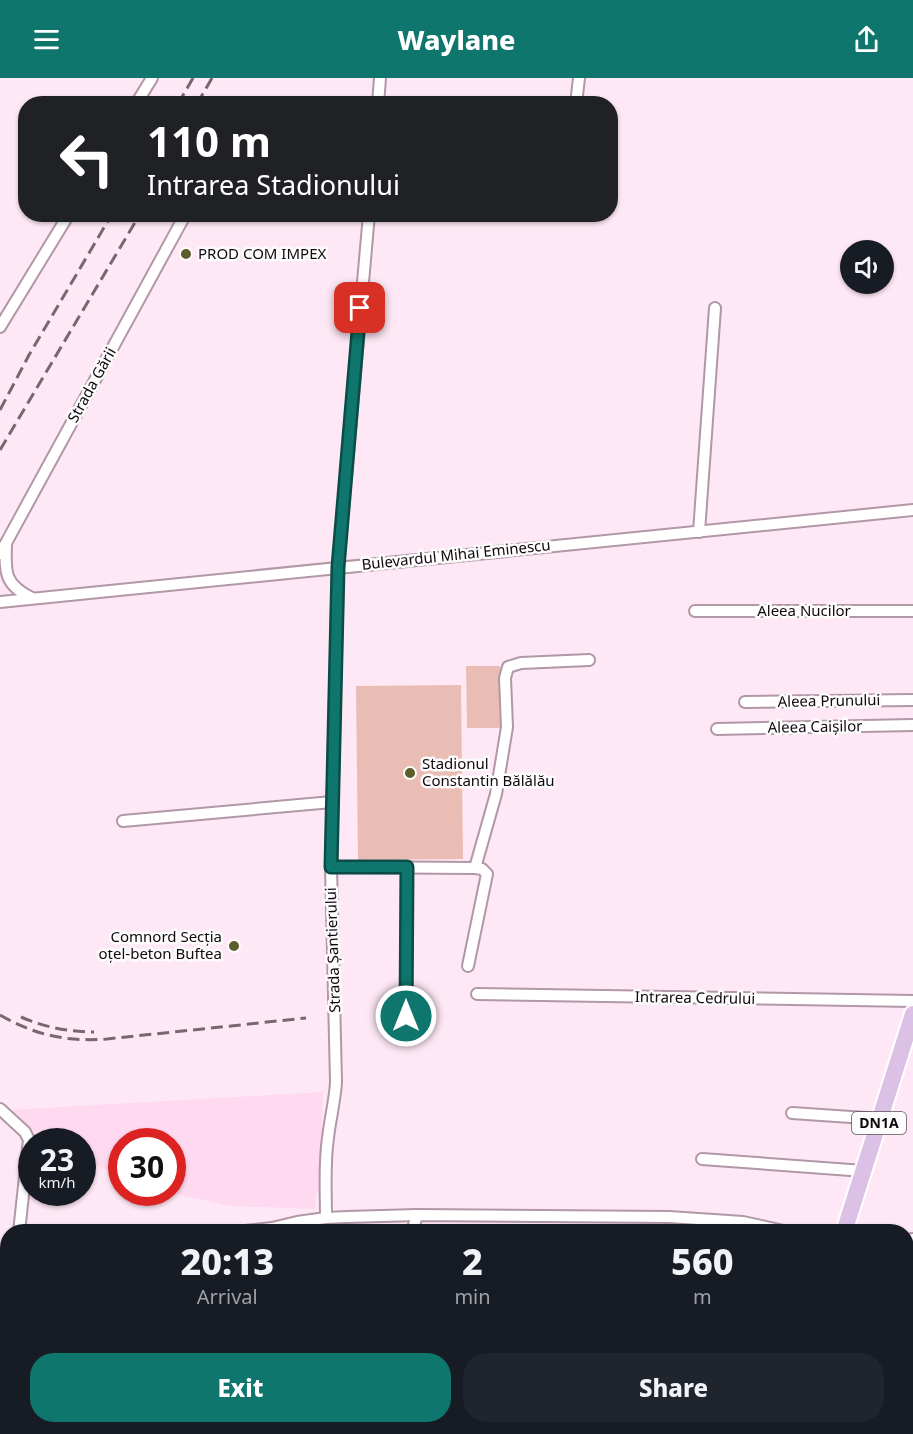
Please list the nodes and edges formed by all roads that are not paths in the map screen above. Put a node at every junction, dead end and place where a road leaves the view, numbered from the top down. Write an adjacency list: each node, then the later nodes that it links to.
1 (152, 78): 4 (street)
2 (380, 78): 5 (street)
3 (579, 78): 6 (street)
4 (141, 96)
5 (379, 96)
6 (577, 96)
7 (64, 222): 11 (street)
8 (181, 222): 14 (street, Strada Gării)
9 (368, 222): 16 (street, Strada Șantierului)
10 (715, 308): 13 (street)
11 (0, 327)
12 (913, 510): 13 (street, Bulevardul Mihai Eminescu)
13 (699, 532): 16 (street, Bulevardul Mihai Eminescu)
14 (7, 542): 15 (street, Strada Gării); 17 (street)
15 (0, 554)
16 (338, 567): 17 (street, Bulevardul Mihai Eminescu); 26 (street, Strada Șantierului)
17 (32, 598): 18 (street, Bulevardul Mihai Eminescu)
18 (0, 602)
19 (695, 611): 20 (street, Aleea Nucilor)
20 (913, 611)
21 (589, 660): 30 (street)
22 (913, 700): 23 (street, Aleea Prunului)
23 (745, 702)
24 (913, 724): 25 (street, Aleea Caișilor)
25 (717, 729)
26 (332, 802): 27 (street); 28 (street, Strada Șantierului)
27 (123, 821)
28 (331, 867): 29 (street); 42 (street, Strada Șantierului)
29 (407, 867): 30 (street); 35 (street)
30 (475, 868): 31 (street)
31 (468, 966)
32 (477, 994): 33 (street, Intrarea Cedrului)
33 (913, 1001)
34 (913, 1014): 38 (main road, DN1A)
35 (406, 1016)
36 (0, 1109): 43 (street)
37 (792, 1113): 38 (street)
38 (880, 1119): 40 (main road, DN1A)
39 (702, 1159): 40 (street)
40 (864, 1170): 47 (main road, DN1A)
41 (417, 1215): 42 (street); 45 (street); 46 (street)
42 (326, 1218): 44 (street)
43 (20, 1224)
44 (289, 1224)
45 (414, 1224)
46 (752, 1224)
47 (847, 1224)

